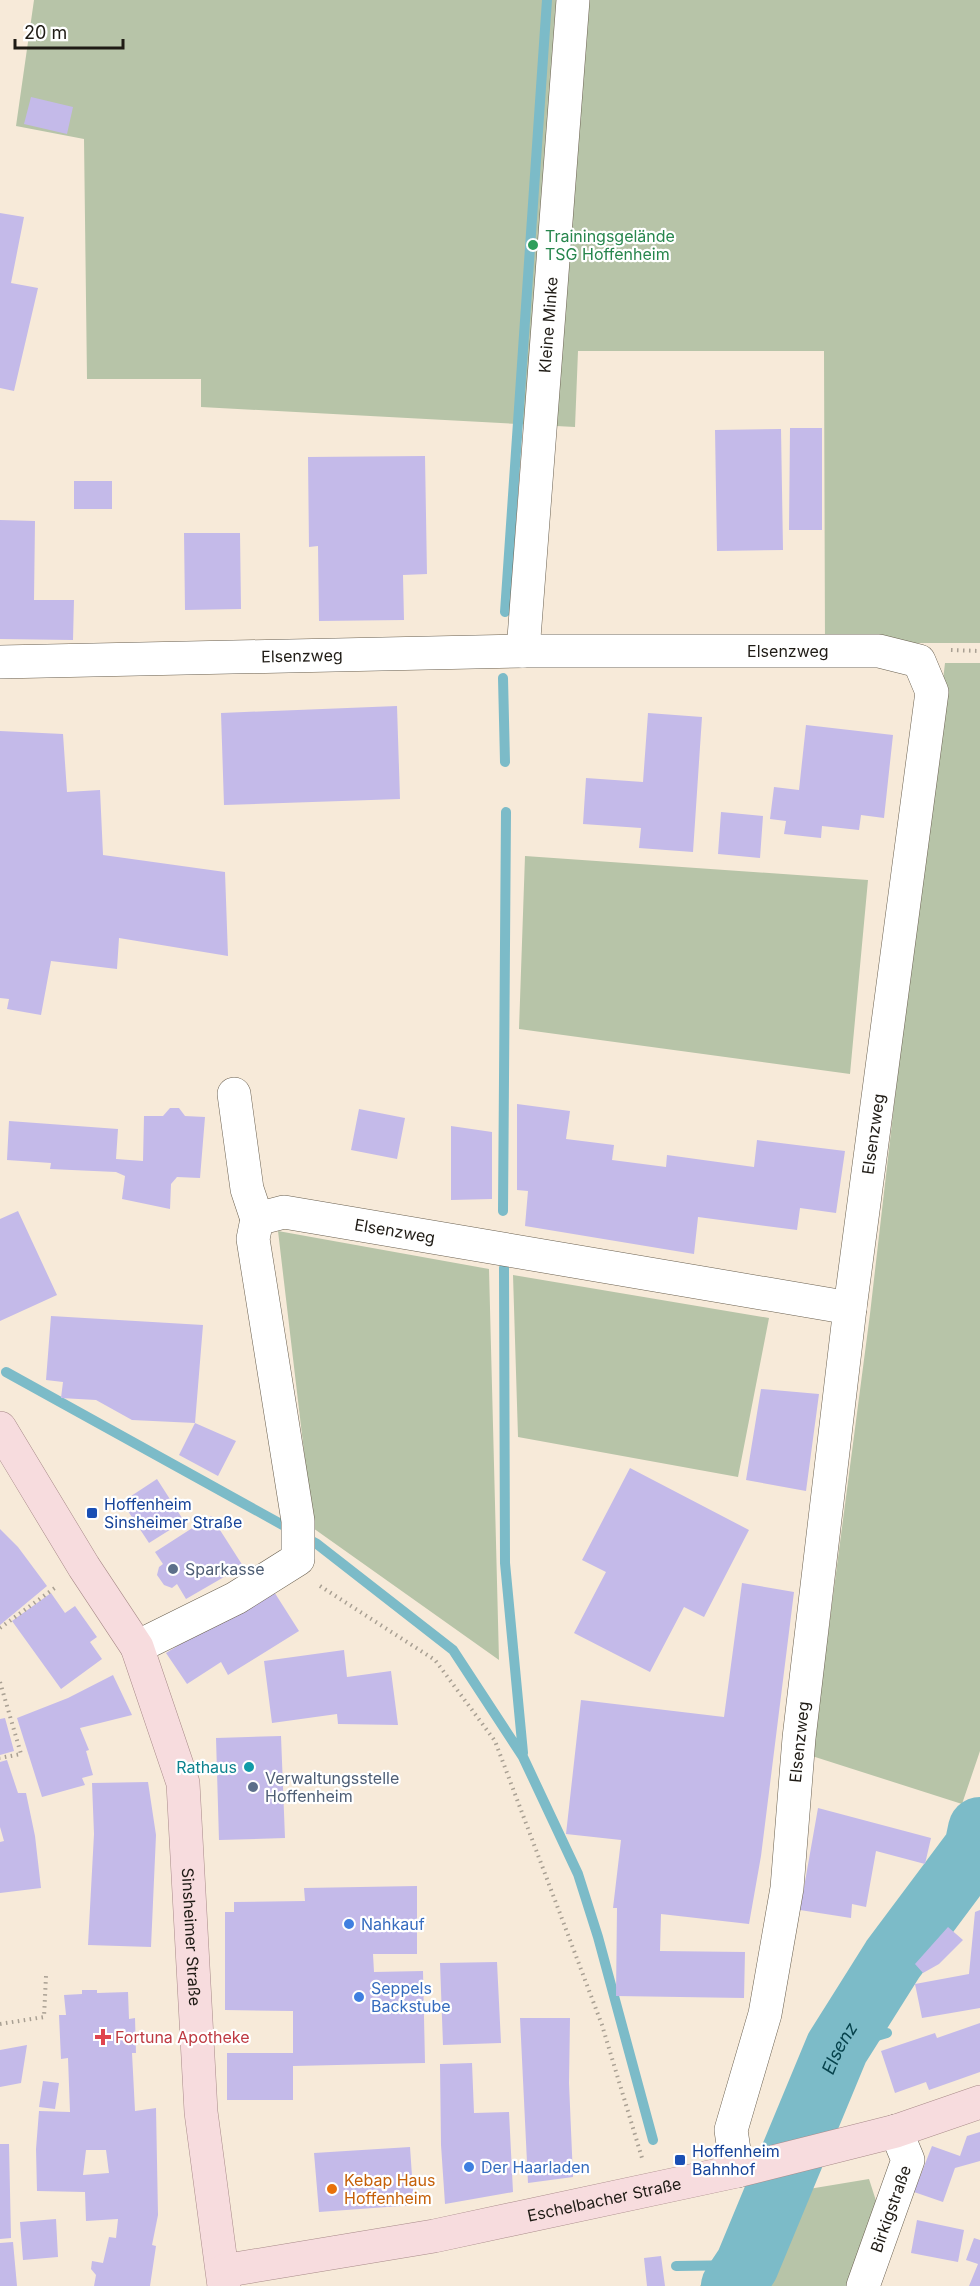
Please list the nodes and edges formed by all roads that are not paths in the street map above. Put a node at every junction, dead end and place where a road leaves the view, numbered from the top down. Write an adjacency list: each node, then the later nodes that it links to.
1 (573, 0): 2 (street, Kleine Minke)
2 (523, 651): 3 (street, Elsenzweg); 6 (street, Elsenzweg)
3 (0, 663)
4 (234, 1094): 5 (street)
5 (257, 1219): 6 (street, Elsenzweg); 8 (street)
6 (850, 1308): 11 (street, Elsenzweg)
7 (0, 1428): 8 (main road, Sinsheimer Straße)
8 (137, 1647): 12 (main road, Sinsheimer Straße)
9 (980, 2102): 10 (main road, Eschelbacher Straße)
10 (896, 2131): 11 (main road, Eschelbacher Straße); 13 (street, Birkigstraße)
11 (737, 2171): 12 (main road, Eschelbacher Straße)
12 (224, 2279)
13 (863, 2286)

